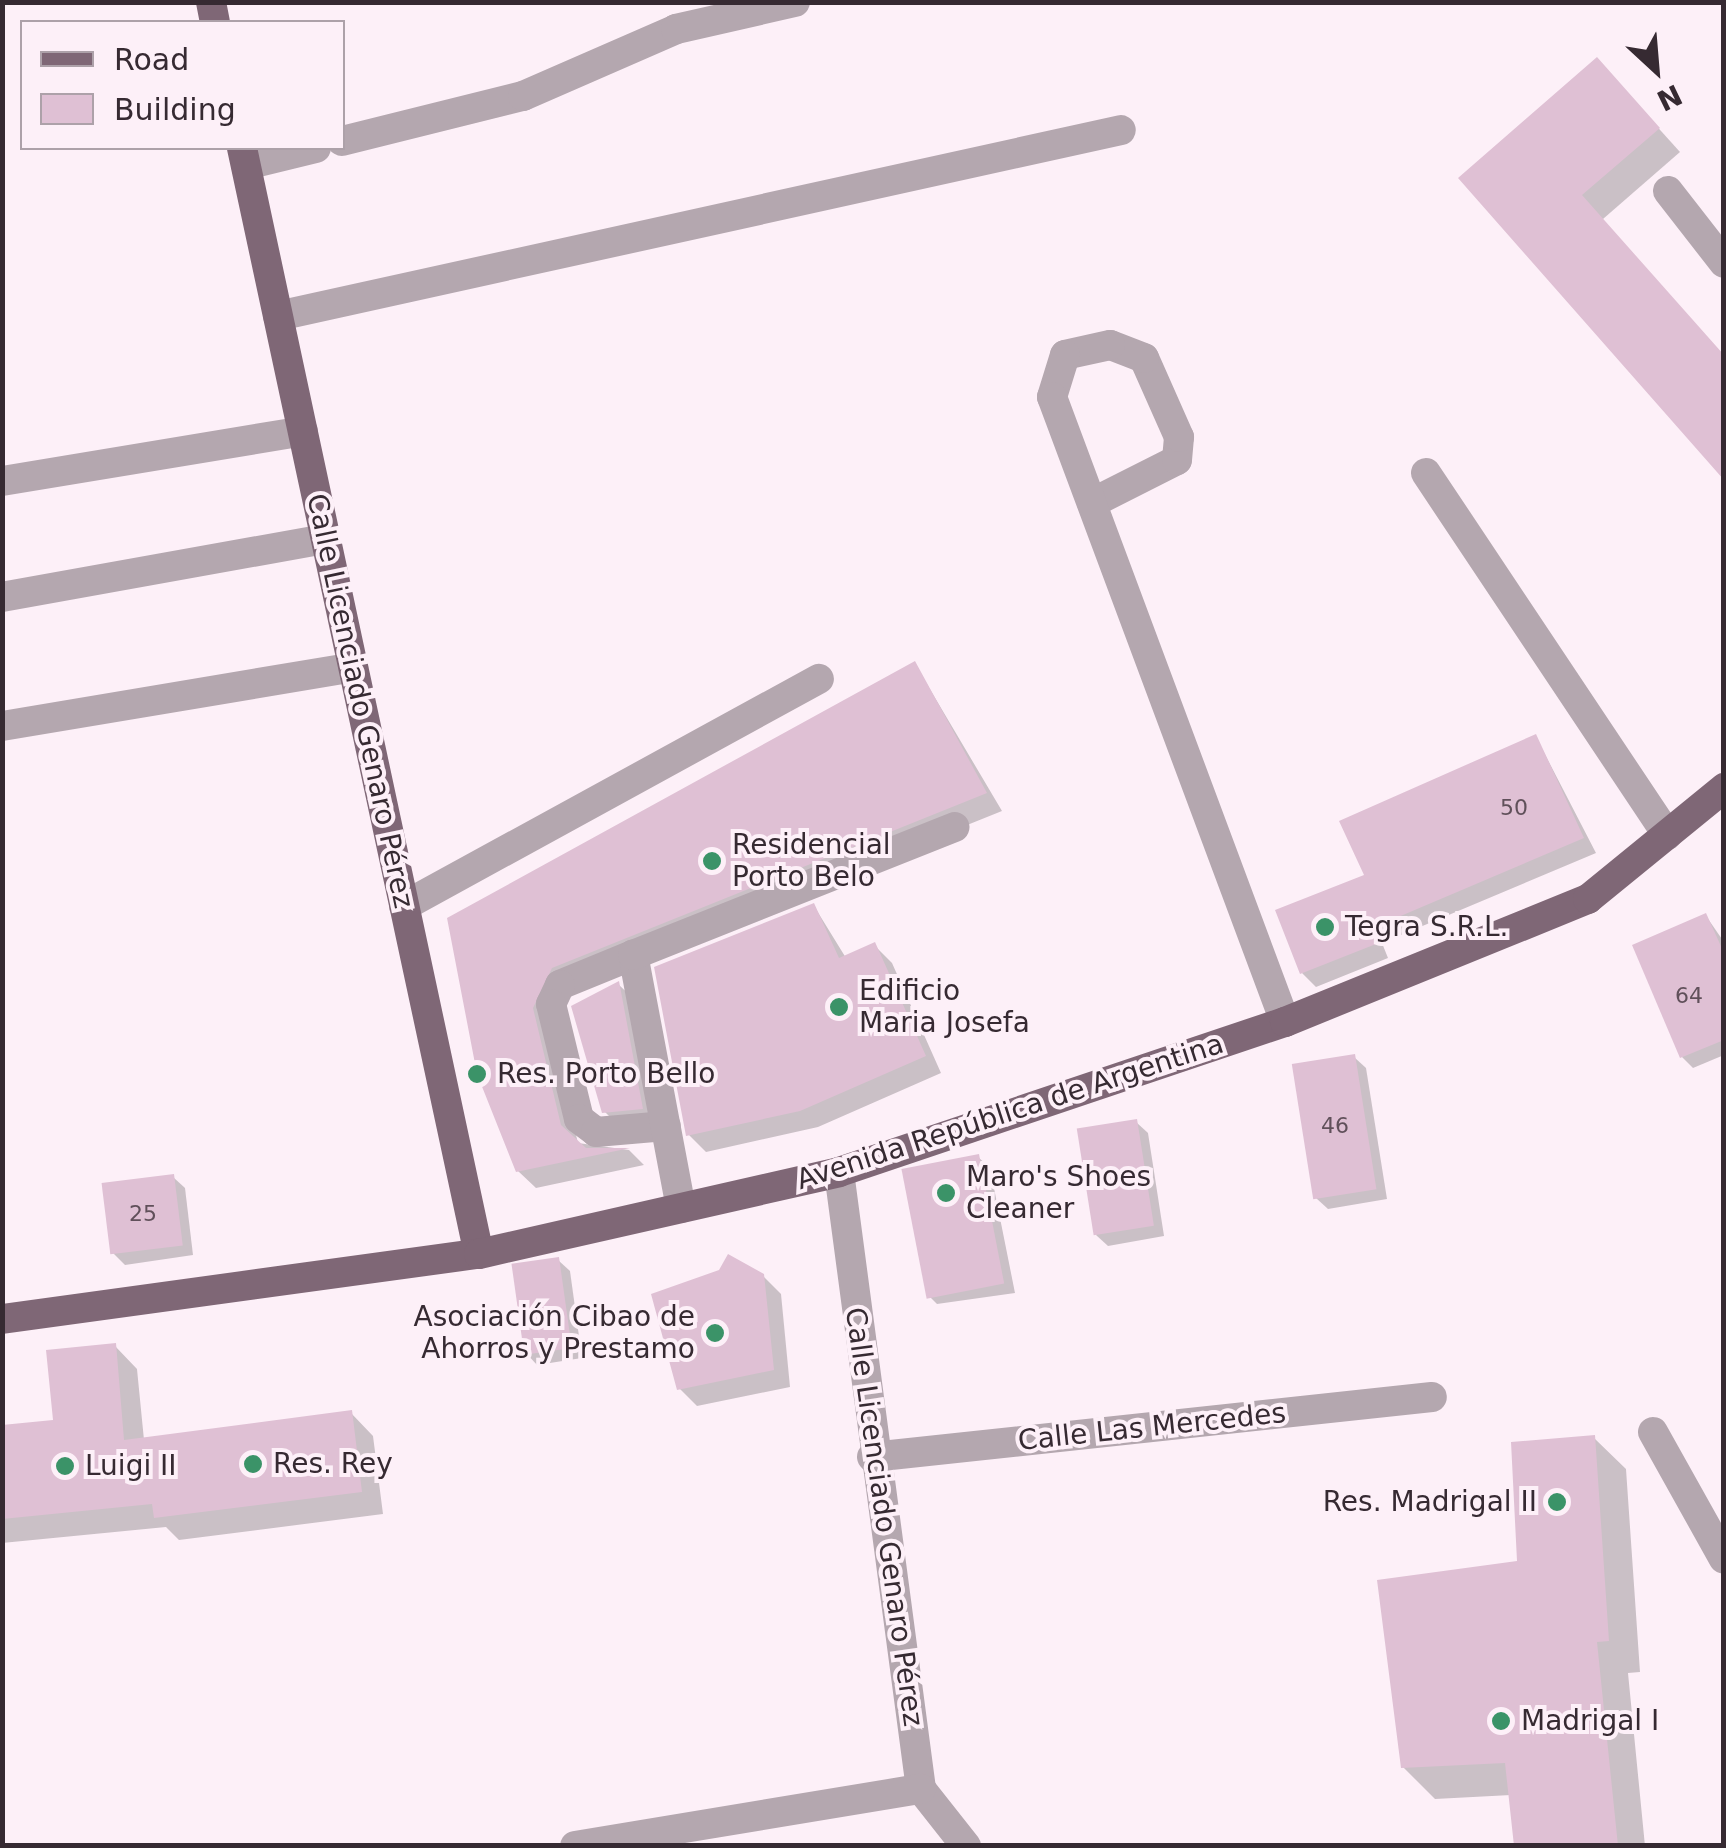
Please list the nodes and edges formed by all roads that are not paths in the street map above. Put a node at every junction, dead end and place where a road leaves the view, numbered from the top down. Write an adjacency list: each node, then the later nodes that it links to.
1 (795, 2): 3 (street)
2 (1121, 130): 8 (street)
3 (345, 140)
4 (298, 150): 5 (street)
5 (244, 156): 8 (main road, Calle Licenciado Genaro Pérez)
6 (1668, 191): 7 (street)
7 (1724, 264)
8 (278, 316): 9 (main road, Calle Licenciado Genaro Pérez)
9 (303, 432): 11 (street); 13 (main road, Calle Licenciado Genaro Pérez)
10 (1426, 472): 20 (street)
11 (2, 481)
12 (1092, 503): 12 (street); 23 (street)
13 (326, 539): 14 (street); 15 (main road, Calle Licenciado Genaro Pérez)
14 (2, 597)
15 (353, 667): 17 (street); 21 (main road, Calle Licenciado Genaro Pérez)
16 (819, 679): 21 (street)
17 (2, 726)
18 (1724, 788): 20 (main road, Avenida República de Argentina)
19 (954, 827): 22 (street)
20 (1668, 835): 23 (main road, Avenida República de Argentina)
21 (404, 906): 27 (main road, Calle Licenciado Genaro Pérez)
22 (633, 955): 24 (street); 24 (street)
23 (1285, 1022): 25 (main road, Avenida República de Argentina)
24 (666, 1126): 26 (street)
25 (839, 1172): 26 (main road, Avenida República de Argentina); 31 (street, Calle Licenciado Genaro Pérez)
26 (682, 1208): 27 (main road, Avenida República de Argentina)
27 (479, 1254): 28 (main road, Avenida República de Argentina)
28 (2, 1319)
29 (1432, 1397): 31 (street, Calle Las Mercedes)
30 (1653, 1432): 32 (street)
31 (872, 1457): 33 (street, Calle Licenciado Genaro Pérez)
32 (1724, 1559)
33 (922, 1788): 34 (street); 35 (street, Calle Licenciado Genaro Pérez)
34 (576, 1846)
35 (966, 1846)

